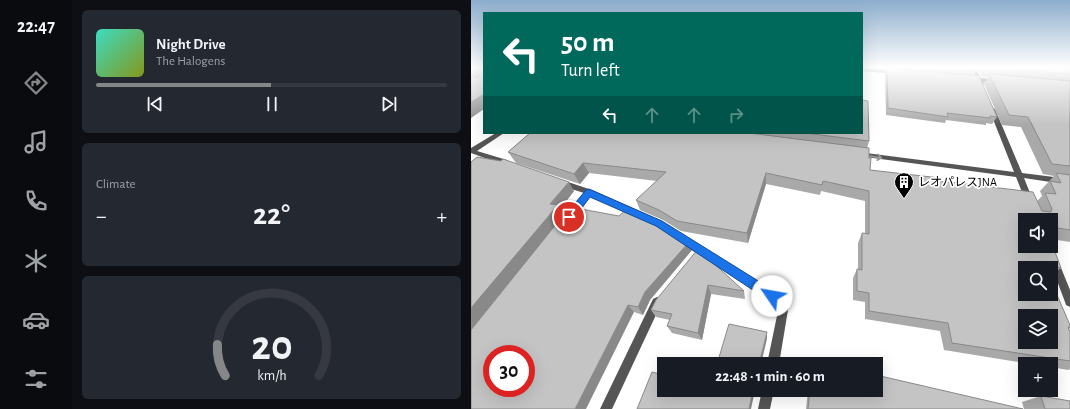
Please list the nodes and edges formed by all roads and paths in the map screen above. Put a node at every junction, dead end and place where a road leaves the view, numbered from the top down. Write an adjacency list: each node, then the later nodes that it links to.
1 (983, 87): 2 (street)
2 (986, 94)
3 (988, 100): 8 (street)
4 (499, 134): 5 (street)
5 (471, 151): 7 (street)
6 (848, 153): 8 (street, one-way to 8)
7 (513, 166)
8 (1020, 176): 10 (street); 12 (street)
9 (555, 180): 11 (street)
10 (1070, 182)
11 (589, 192): 13 (street); 14 (street)
12 (1034, 213)
13 (645, 217)
14 (564, 223)
15 (672, 232): 19 (street)
16 (1051, 253): 18 (street)
17 (665, 292): 21 (street)
18 (1070, 302)
19 (774, 357)
20 (767, 397): 22 (street)
21 (606, 409)
22 (764, 409)

